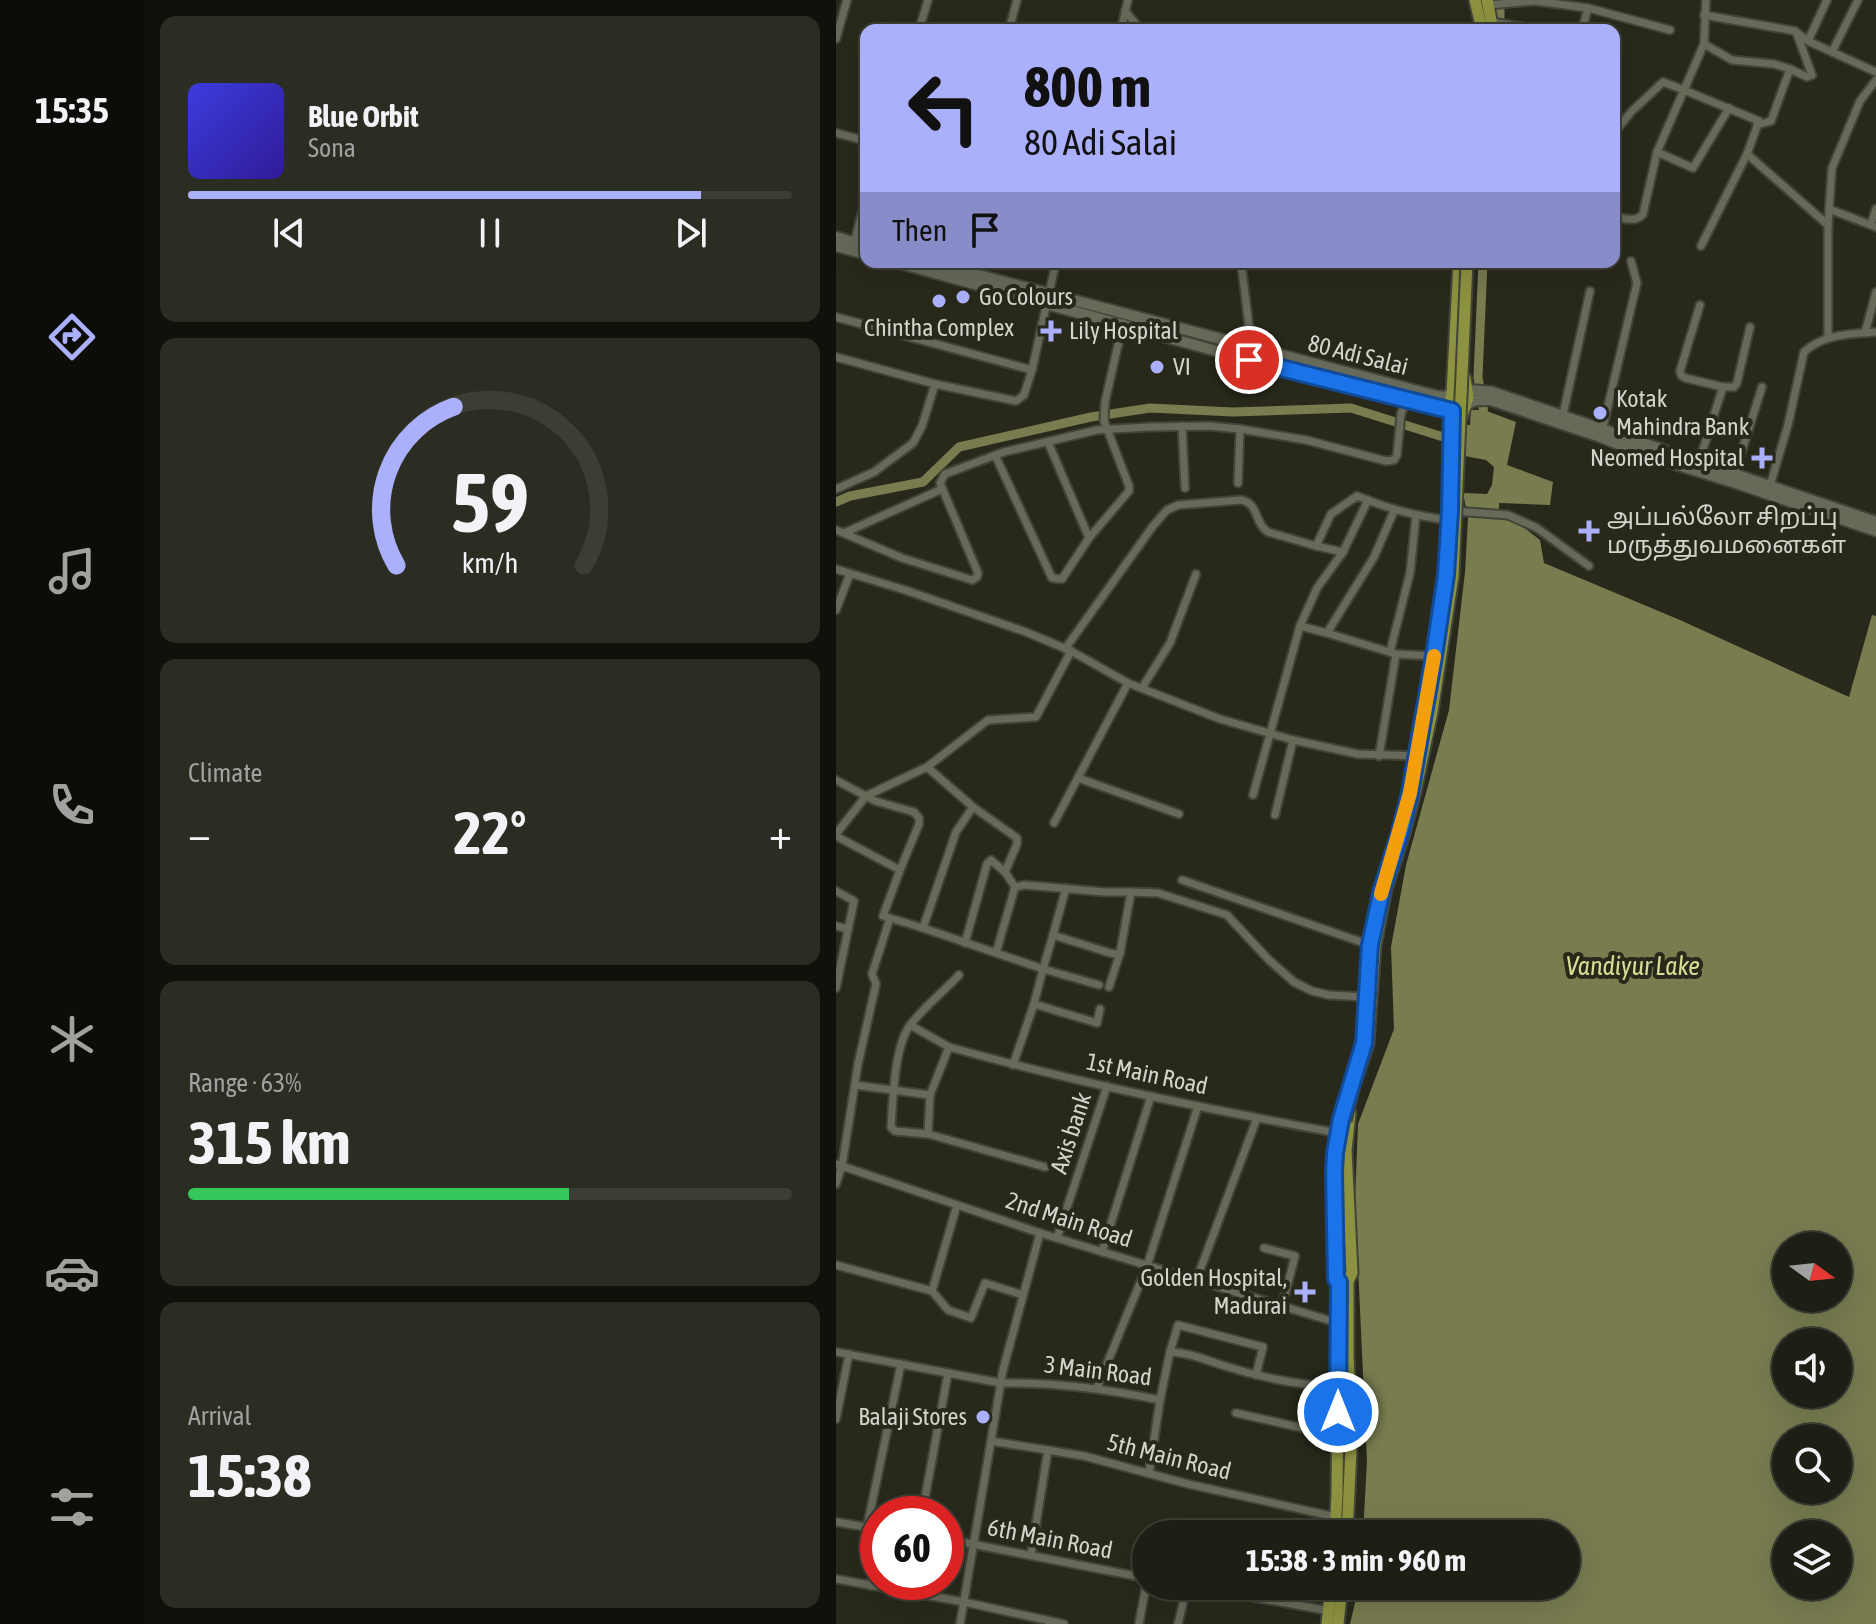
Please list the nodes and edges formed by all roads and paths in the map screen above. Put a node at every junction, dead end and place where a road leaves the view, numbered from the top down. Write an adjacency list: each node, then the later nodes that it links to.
1 (847, 0): 20 (street)
2 (928, 0): 12 (street)
3 (1017, 0): 13 (street)
4 (1706, 0): 11 (street)
5 (1827, 0): 21 (street)
6 (1858, 0): 23 (street)
7 (1125, 1): 10 (street)
8 (1486, 3): 9 (street); 16 (main road)
9 (1588, 8): 17 (street); 18 (street)
10 (1125, 11): 14 (street); 15 (street)
11 (1704, 15): 19 (street); 22 (street)
12 (921, 24)
13 (1011, 24)
14 (1122, 24)
15 (1136, 24)
16 (1490, 24)
17 (1584, 24)
18 (1670, 30)
19 (1795, 31): 21 (street); 24 (street)
20 (836, 39)
21 (1808, 41): 23 (street)
22 (1704, 44): 24 (street); 27 (street)
23 (1832, 52): 25 (street)
24 (1790, 69): 29 (street)
25 (1876, 72)
26 (1876, 80): 35 (street)
27 (1684, 90): 28 (street); 30 (street); 33 (street)
28 (1729, 108): 29 (street); 33 (street)
29 (1757, 125): 34 (street)
30 (1620, 126)
31 (836, 133): 32 (street)
32 (860, 139)
33 (1657, 152): 37 (street)
34 (1747, 154): 39 (street); 45 (street)
35 (1829, 209): 39 (street); 40 (street)
36 (1876, 209): 40 (street)
37 (1620, 218)
38 (860, 220): 42 (street)
39 (1828, 225): 64 (street)
40 (1873, 225)
41 (836, 237): 42 (main road)
42 (854, 243): 43 (main road)
43 (860, 244)
44 (836, 246): 46 (main road)
45 (1701, 246)
46 (860, 252)
47 (1631, 261): 79 (street)
48 (920, 268): 57 (main road, 80 Adi Salai)
49 (949, 268): 57 (main road, 80 Adi Salai)
50 (1055, 268): 57 (street)
51 (1242, 268): 65 (street)
52 (1464, 268): 72 (main road)
53 (1465, 268): 71 (main road)
54 (1465, 268): 172 (main road, bridge)
55 (1590, 291): 75 (street)
56 (1876, 292): 63 (street)
57 (1048, 298): 60 (main road, 80 Adi Salai); 67 (street)
58 (1700, 305): 69 (street)
59 (836, 317): 67 (street)
60 (1124, 318): 65 (main road, 80 Adi Salai); 76 (street)
61 (1750, 327): 69 (street)
62 (1876, 332): 63 (street)
63 (1865, 333): 64 (street)
64 (1828, 337): 88 (street)
65 (1251, 354): 72 (main road, 80 Adi Salai); 73 (main road, 80 Adi Salai)
66 (836, 357): 68 (street)
67 (1032, 370): 68 (street)
68 (935, 384): 86 (street)
69 (1723, 387): 82 (street)
70 (1762, 387): 83 (street)
71 (1472, 393): 72 (main road); 74 (main road); 75 (main road)
72 (1452, 394): 74 (main road)
73 (1406, 399): 74 (main road, 80 Adi Salai); 78 (street)
74 (1457, 418): 91 (main road)
75 (1561, 420): 79 (main road)
76 (1106, 425): 77 (street); 80 (street); 96 (street)
77 (1182, 426): 78 (street); 85 (street)
78 (1240, 429): 84 (street)
79 (1600, 433): 82 (main road)
80 (1048, 442): 81 (street); 96 (street)
81 (995, 455): 87 (street); 96 (street)
82 (1698, 467): 83 (main road)
83 (1734, 478): 88 (main road)
84 (1238, 483)
85 (1185, 488)
86 (836, 489)
87 (942, 489): 95 (street); 95 (street)
88 (1768, 490): 93 (main road); 94 (main road)
89 (1368, 500): 90 (street); 97 (street); 98 (street)
90 (1394, 511): 92 (street); 105 (street)
91 (1453, 514): 92 (street); 99 (street); 108 (main road); 114 (main road)
92 (1416, 516): 107 (street)
93 (1876, 522)
94 (1876, 530)
95 (840, 532)
96 (1089, 538)
97 (1316, 546): 98 (street); 106 (street)
98 (1343, 552): 104 (street)
99 (1589, 566)
100 (836, 569): 101 (street)
101 (850, 574): 103 (street); 106 (street)
102 (1196, 574): 110 (street)
103 (836, 610)
104 (1300, 626): 105 (street); 111 (street)
105 (1327, 633): 107 (street)
106 (1068, 650): 109 (street); 115 (street)
107 (1393, 653): 108 (street); 113 (street)
108 (1434, 656): 114 (main road)
109 (1128, 683): 110 (street); 116 (street)
110 (1142, 688): 111 (street)
111 (1269, 734): 112 (street); 118 (street)
112 (1293, 740): 113 (street); 122 (street)
113 (1379, 756): 114 (street)
114 (1421, 756): 138 (main road); 172 (main road)
115 (927, 767): 119 (street); 120 (street)
116 (1078, 778): 121 (street); 123 (street)
117 (836, 780): 119 (street)
118 (1253, 795)
119 (866, 796): 124 (street); 125 (street)
120 (973, 807): 126 (street); 134 (street)
121 (1179, 814)
122 (1275, 815)
123 (1054, 823)
124 (836, 835): 125 (street)
125 (900, 870): 132 (street)
126 (1005, 872): 128 (street); 137 (street)
127 (1182, 880): 138 (street)
128 (1015, 887): 129 (street); 139 (street)
129 (1066, 888): 131 (street); 136 (street)
130 (836, 891): 135 (street)
131 (1131, 892): 140 (street); 146 (street)
132 (890, 918): 134 (street); 152 (street)
133 (836, 926): 135 (street)
134 (923, 928): 137 (street)
135 (848, 929): 145 (street)
136 (1053, 935): 140 (street); 141 (street)
137 (965, 943): 139 (street)
138 (1370, 945): 146 (main road)
139 (996, 953): 141 (street)
140 (1120, 953): 144 (street)
141 (1043, 969): 143 (street); 147 (street)
142 (959, 975): 149 (street)
143 (1099, 985)
144 (1109, 987)
145 (836, 988)
146 (1366, 997): 159 (main road)
147 (1034, 1004): 148 (street); 151 (street)
148 (1100, 1009)
149 (910, 1025): 150 (street, 1st Main Road); 154 (street)
150 (949, 1047): 151 (street, 1st Main Road); 155 (street)
151 (1013, 1065): 153 (street, 1st Main Road)
152 (855, 1085): 154 (street); 161 (street)
153 (1107, 1086): 156 (street, 1st Main Road); 166 (street, Axis bank)
154 (894, 1091): 155 (street); 160 (street)
155 (930, 1095): 160 (street)
156 (1151, 1096): 157 (street, 1st Main Road); 168 (street)
157 (1198, 1106): 158 (street, 1st Main Road); 170 (street)
158 (1257, 1118): 159 (street, 1st Main Road); 171 (street)
159 (1338, 1133): 172 (main road)
160 (928, 1134): 162 (street)
161 (839, 1165): 163 (street); 164 (street, 2nd Main Road)
162 (1045, 1167)
163 (836, 1184)
164 (957, 1205): 165 (street, 2nd Main Road); 173 (street)
165 (1040, 1233): 166 (street, 2nd Main Road); 174 (street)
166 (1057, 1238): 168 (street, 2nd Main Road)
167 (1264, 1248): 175 (street)
168 (1102, 1252): 170 (street, 2nd Main Road)
169 (836, 1265): 173 (street)
170 (1147, 1266): 171 (street, 2nd Main Road); 185 (street)
171 (1196, 1281): 175 (street, 2nd Main Road)
172 (1343, 1282): 176 (main road); 197 (main road)
173 (932, 1291): 174 (street)
174 (1023, 1295): 183 (street)
175 (1282, 1306): 176 (street, 2nd Main Road)
176 (1338, 1323): 184 (main road)
177 (836, 1352): 179 (street, 3 Main Road)
178 (1170, 1352): 182 (street, 3 Main Road); 182 (street); 186 (street, 3 Main Road)
179 (849, 1354): 180 (street, 3 Main Road); 188 (street)
180 (901, 1364): 181 (street, 3 Main Road); 193 (street)
181 (948, 1373): 183 (street, 3 Main Road); 194 (street)
182 (1256, 1375): 184 (street, 3 Main Road)
183 (1001, 1383): 185 (street, 3 Main Road); 190 (street)
184 (1338, 1387): 189 (main road)
185 (1097, 1388): 186 (street, 3 Main Road)
186 (1160, 1400): 192 (street)
187 (1236, 1413): 189 (street)
188 (836, 1419)
189 (1338, 1436): 195 (main road)
190 (991, 1441): 191 (street, 5th Main Road); 201 (street)
191 (1048, 1450): 192 (street, 5th Main Road); 202 (street)
192 (1149, 1473): 195 (street, 5th Main Road)
193 (873, 1496)
194 (925, 1496)
195 (1336, 1517): 196 (main road)
196 (1336, 1520)
197 (1348, 1520)
198 (836, 1522): 199 (street)
199 (860, 1526)
200 (964, 1542): 201 (street, 6th Main Road)
201 (974, 1544): 202 (street, 6th Main Road); 210 (street)
202 (1031, 1555): 203 (street, 6th Main Road)
203 (1132, 1575)
204 (836, 1579): 205 (street)
205 (860, 1584)
206 (952, 1600): 210 (street)
207 (1143, 1600): 216 (street)
208 (1185, 1600): 217 (street)
209 (1258, 1600): 212 (street)
210 (964, 1602): 211 (street); 213 (street)
211 (1012, 1613): 214 (street); 215 (street)
212 (1336, 1616): 218 (main road)
213 (960, 1624)
214 (1010, 1624)
215 (1064, 1624)
216 (1139, 1624)
217 (1178, 1624)
218 (1327, 1624)

